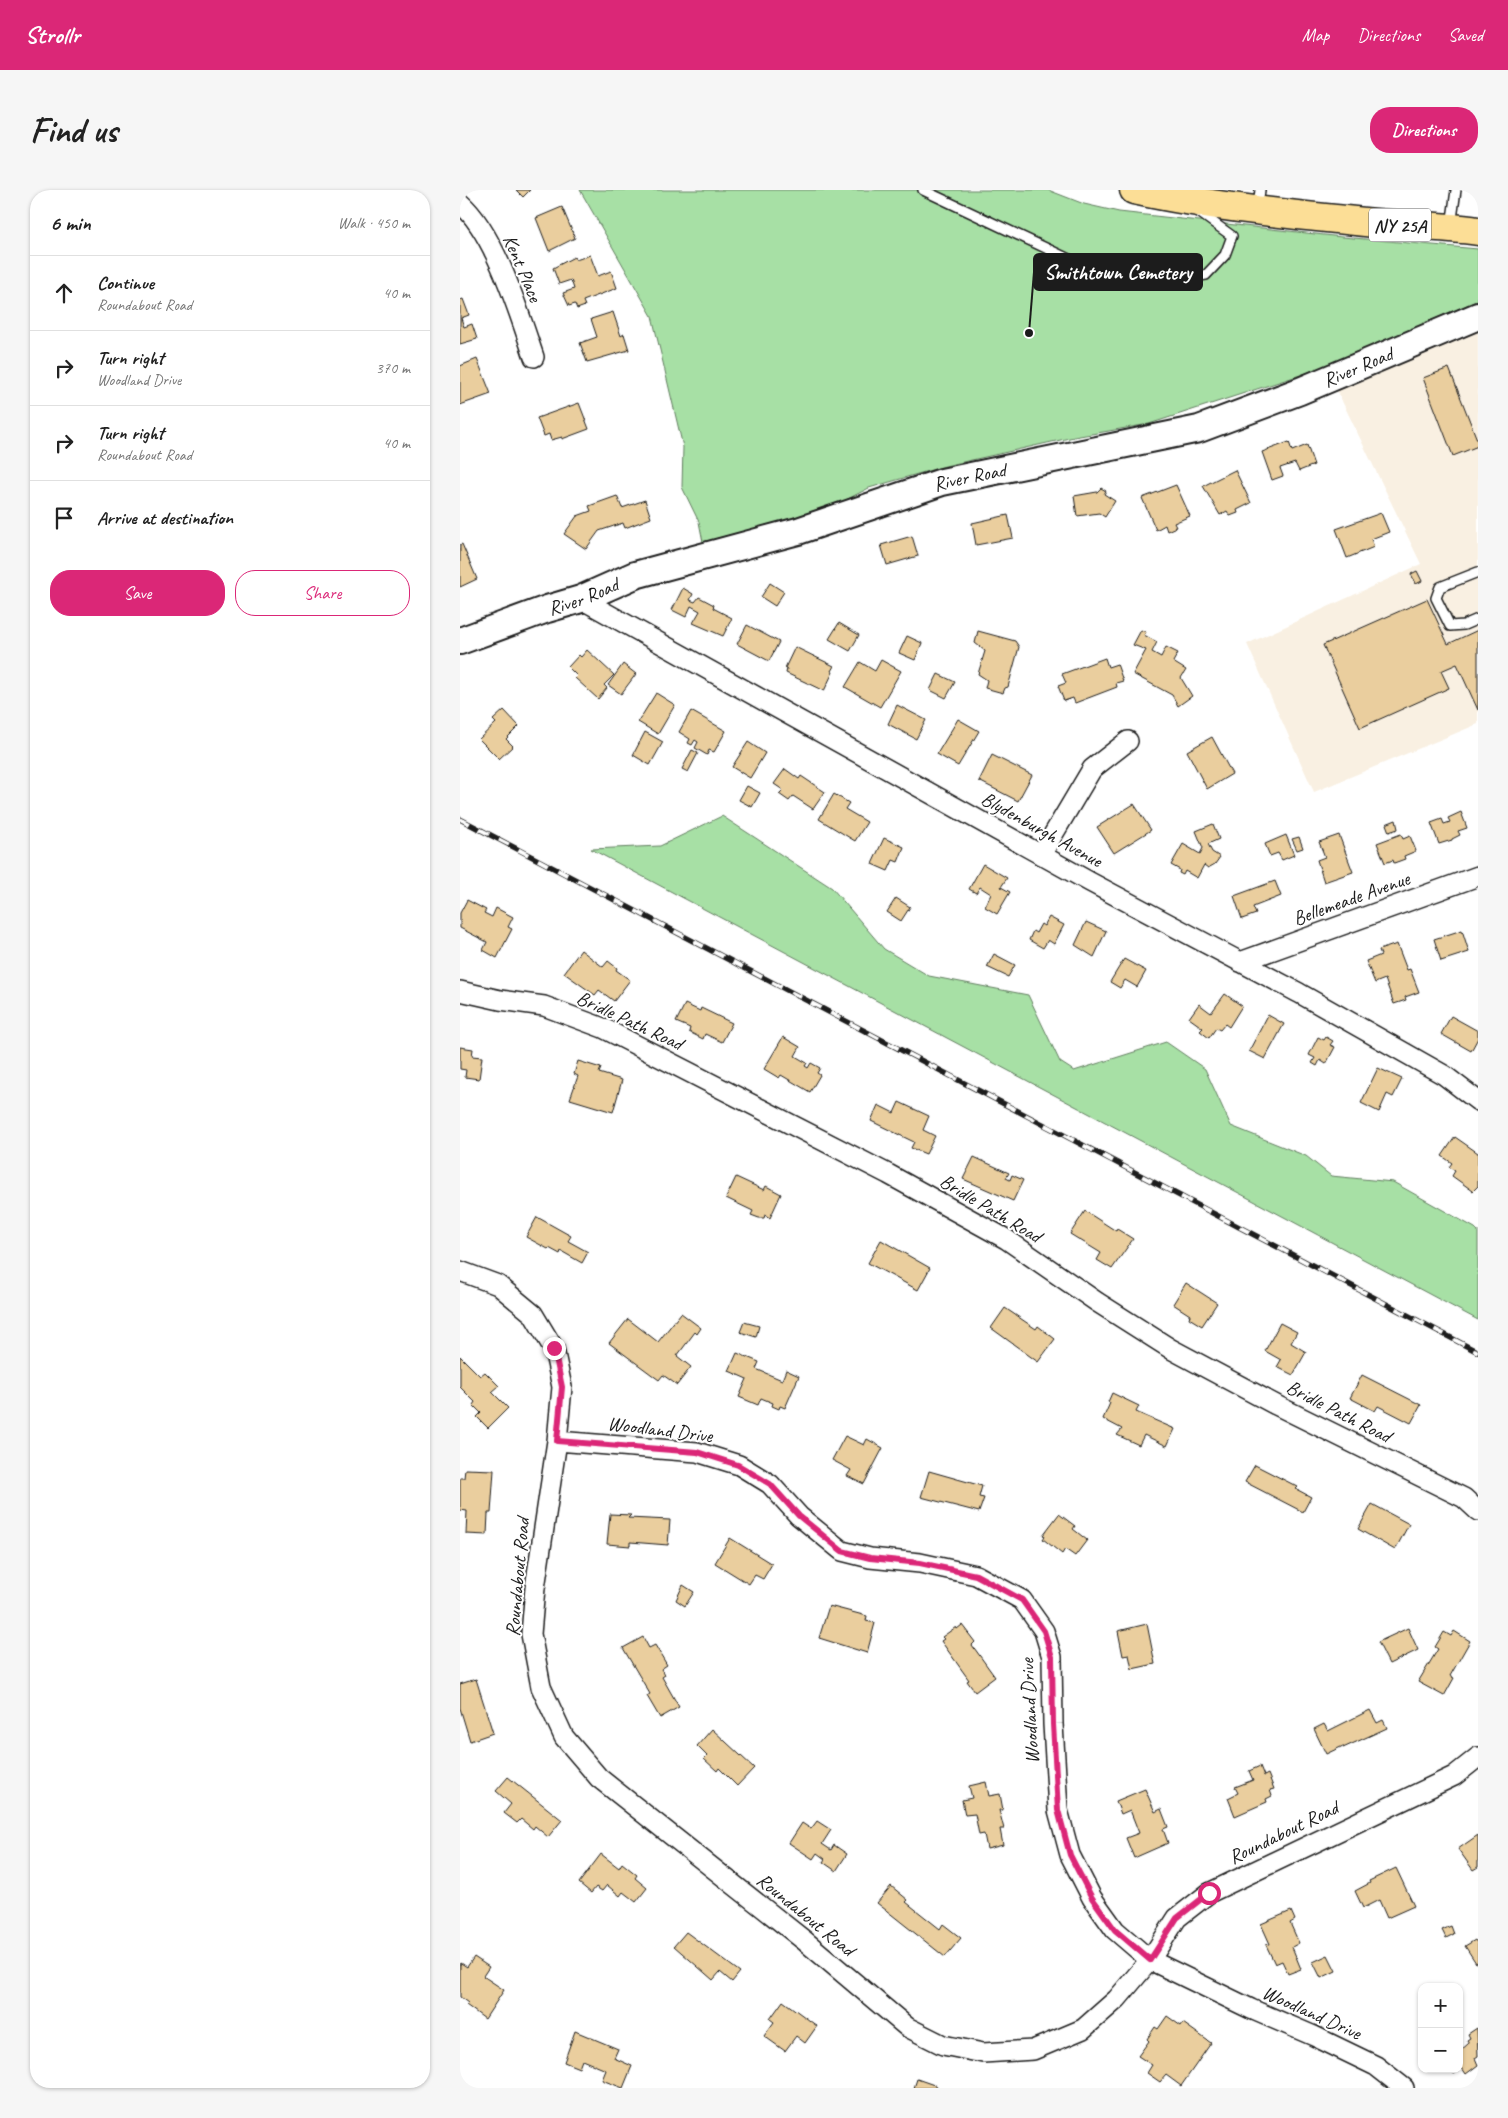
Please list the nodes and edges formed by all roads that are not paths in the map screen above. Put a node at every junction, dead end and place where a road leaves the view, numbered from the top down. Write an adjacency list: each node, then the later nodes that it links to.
1 (923, 190): 4 (lane)
2 (1134, 190): 4 (main road, NY 25A)
3 (1456, 190): 7 (lane)
4 (1183, 200): 5 (main road, NY 25A)
5 (1258, 200): 7 (main road, NY 25A)
6 (460, 203): 10 (street, Kent Place)
7 (1450, 229): 8 (main road, NY 25A)
8 (1478, 231)
9 (1478, 316): 12 (street, River Road)
10 (534, 356)
11 (1478, 572): 13 (lane)
12 (581, 599): 14 (street, River Road); 16 (street, Blydenburgh Avenue)
13 (1478, 619)
14 (460, 641)
15 (1128, 741): 16 (street)
16 (1041, 855): 18 (street, Blydenburgh Avenue)
17 (1478, 876): 18 (street, Bellemeade Avenue)
18 (1240, 962): 20 (street, Blydenburgh Avenue)
19 (460, 991): 23 (street, Bridle Path Road)
20 (1478, 1101)
21 (460, 1271): 22 (street, Roundabout Road)
22 (557, 1441): 25 (street, Woodland Drive); 25 (street, Roundabout Road)
23 (1478, 1511)
24 (1478, 1757): 25 (street, Roundabout Road)
25 (1150, 1960): 26 (street, Woodland Drive)
26 (1404, 2088)

